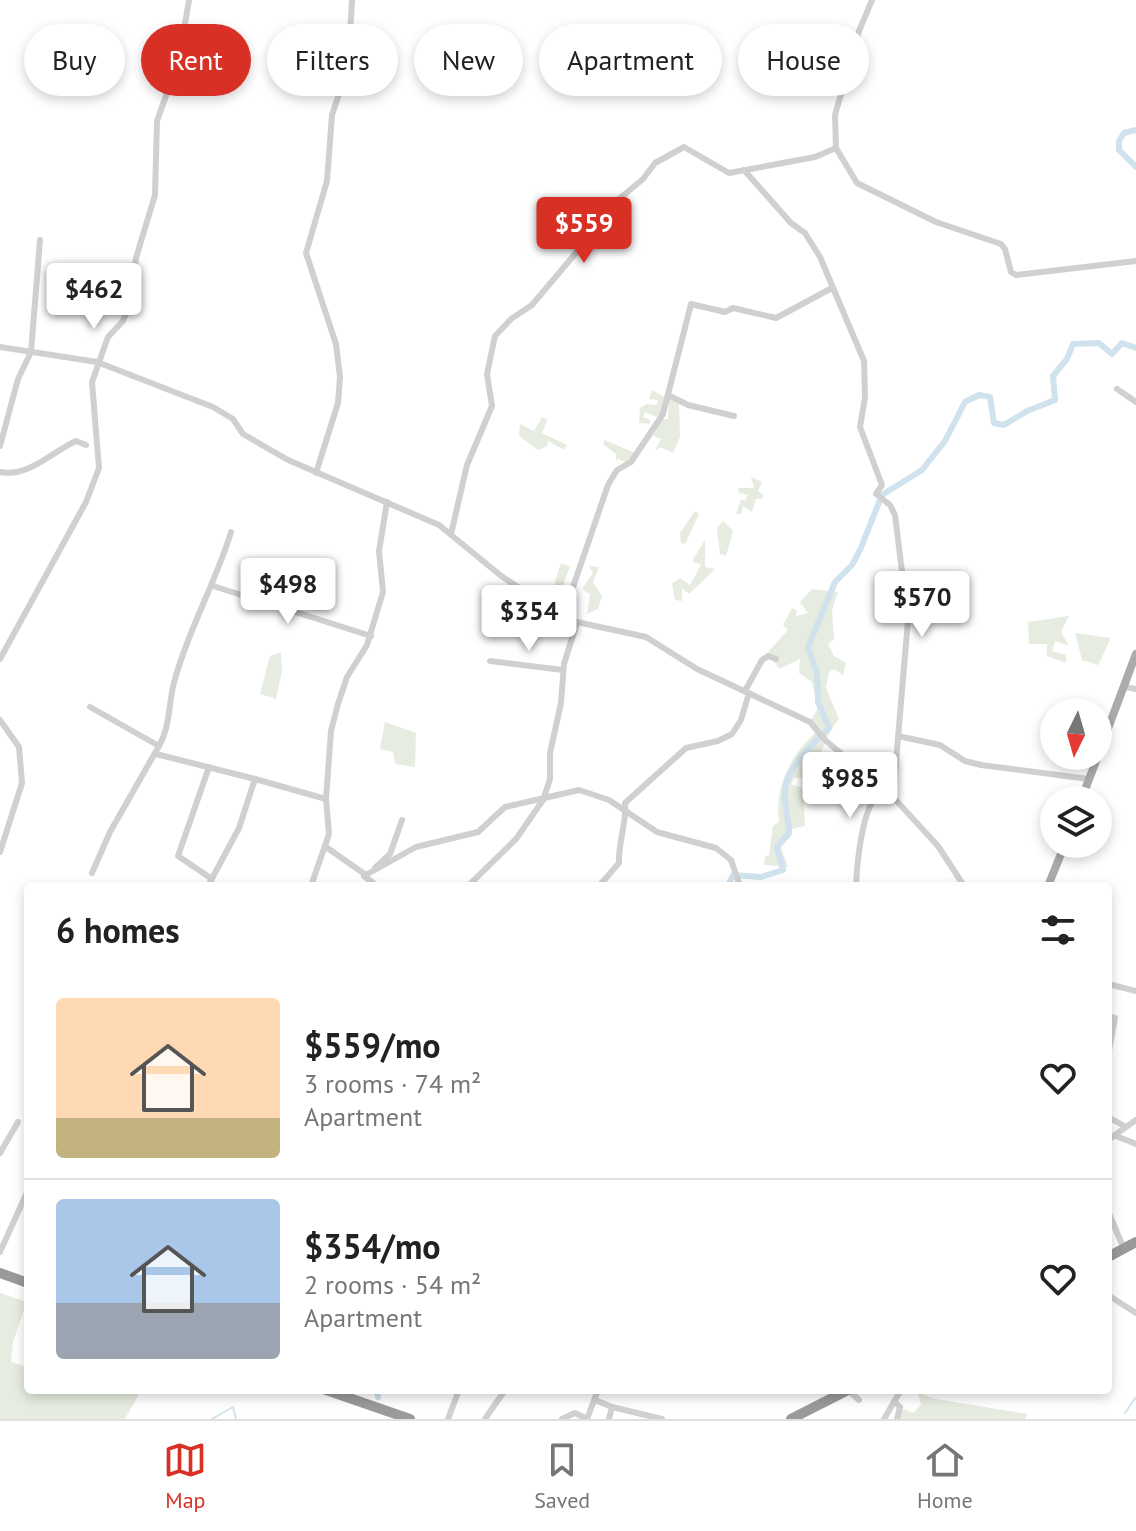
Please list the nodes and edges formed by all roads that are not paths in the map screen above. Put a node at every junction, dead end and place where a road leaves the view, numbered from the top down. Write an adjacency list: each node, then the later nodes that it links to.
1 (189, 0): 11 (street)
2 (352, 0): 19 (street)
3 (872, 0): 4 (street)
4 (836, 148): 5 (street); 7 (street)
5 (744, 170): 8 (street); 22 (street)
6 (40, 240): 10 (street)
7 (1136, 261)
8 (832, 288): 13 (street); 39 (street)
9 (0, 347): 10 (street)
10 (31, 352): 11 (street); 17 (street)
11 (97, 362): 19 (street); 28 (street)
12 (1117, 389): 14 (street)
13 (668, 395): 15 (street); 24 (street)
14 (1136, 402)
15 (734, 416)
16 (86, 445): 18 (street)
17 (0, 446)
18 (0, 472)
19 (316, 473): 20 (street)
20 (387, 502): 22 (street); 26 (street)
21 (231, 532): 23 (street)
22 (451, 534): 24 (street)
23 (213, 586): 26 (street); 40 (street)
24 (560, 614): 25 (street)
25 (577, 622): 31 (street); 35 (street)
26 (371, 636): 49 (street)
27 (1136, 654): 32 (main road)
28 (0, 659)
29 (776, 659): 35 (street)
30 (490, 661): 31 (street)
31 (563, 670): 50 (street)
32 (1133, 673): 33 (main road)
33 (1125, 687): 34 (street); 38 (main road)
34 (1136, 689)
35 (747, 692): 47 (street); 51 (street)
36 (90, 707): 40 (street)
37 (0, 720): 54 (street)
38 (1112, 720)
39 (898, 736): 45 (street); 48 (street)
40 (159, 746): 41 (street)
41 (156, 754): 42 (street); 56 (street)
42 (209, 767): 44 (street); 58 (street)
43 (1092, 770): 45 (main road)
44 (255, 779): 49 (street); 58 (street)
45 (1088, 779): 46 (main road)
46 (1086, 786)
47 (883, 790): 48 (street); 65 (street)
48 (893, 797): 66 (street)
49 (326, 799): 53 (street)
50 (543, 800): 51 (street); 57 (street); 62 (street)
51 (625, 809): 63 (street); 64 (street)
52 (402, 820): 57 (street)
53 (326, 847): 57 (street); 60 (street)
54 (0, 852)
55 (1057, 858): 67 (main road)
56 (92, 873)
57 (364, 876): 61 (street)
58 (212, 879): 59 (street)
59 (210, 882)
60 (312, 882)
61 (372, 882)
62 (472, 882)
63 (603, 882)
64 (739, 882)
65 (857, 882)
66 (961, 882)
67 (1048, 882)
68 (1112, 985): 69 (street)
69 (1136, 991)
70 (1112, 1119): 73 (street)
71 (1136, 1120): 73 (street)
72 (18, 1122): 77 (street)
73 (1126, 1127): 74 (street)
74 (1116, 1136): 75 (street); 76 (street)
75 (1112, 1138)
76 (1136, 1144)
77 (0, 1153)
78 (24, 1199): 82 (street)
79 (1112, 1220): 81 (street)
80 (1136, 1242): 81 (highway)
81 (1124, 1249): 83 (highway)
82 (0, 1252)
83 (1112, 1255)
84 (1112, 1258): 85 (street)
85 (1119, 1266)
86 (0, 1273): 87 (highway)
87 (24, 1282)
88 (1112, 1298): 89 (street)
89 (1136, 1313)
90 (337, 1394): 101 (highway)
91 (457, 1394): 103 (street)
92 (502, 1394): 104 (street)
93 (597, 1394): 97 (street)
94 (841, 1394): 102 (highway)
95 (852, 1394): 98 (street)
96 (898, 1394): 99 (street)
97 (595, 1400): 100 (street); 106 (street)
98 (859, 1400)
99 (894, 1401): 109 (street); 110 (street)
100 (612, 1407): 107 (street); 108 (street)
101 (404, 1417)
102 (796, 1418)
103 (448, 1419)
104 (485, 1419)
105 (562, 1419): 106 (street)
106 (587, 1419)
107 (609, 1419)
108 (662, 1419)
109 (884, 1419)
110 (897, 1419)

